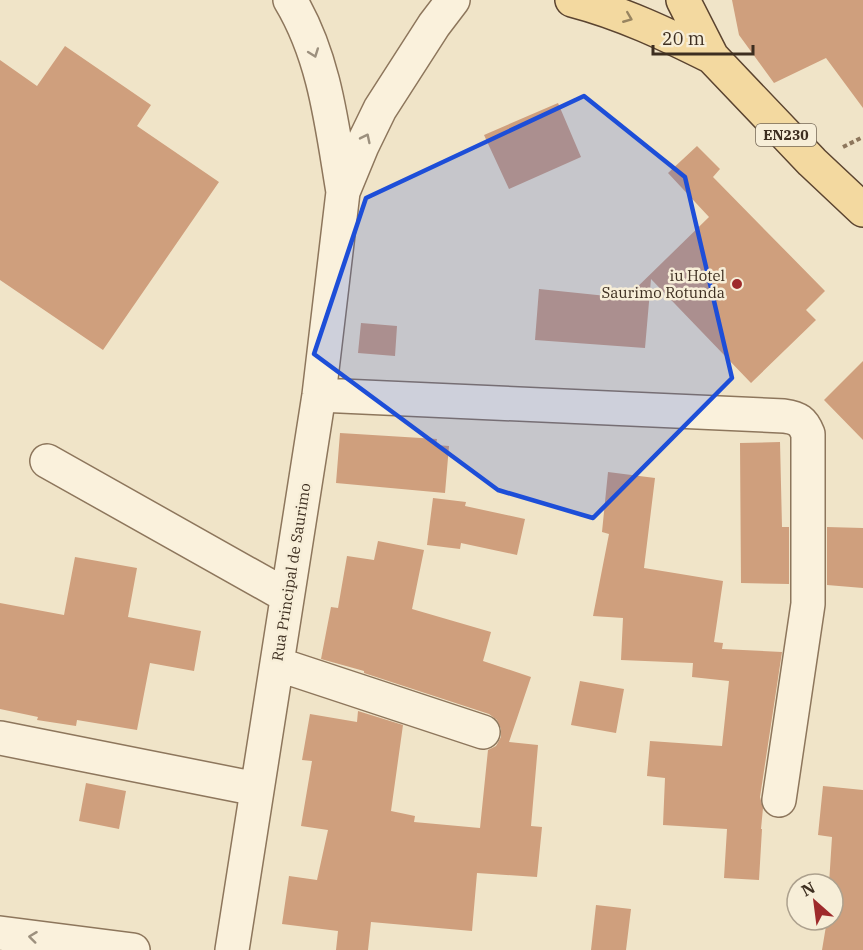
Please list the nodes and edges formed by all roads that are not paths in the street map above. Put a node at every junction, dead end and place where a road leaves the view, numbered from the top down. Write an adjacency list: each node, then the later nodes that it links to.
1 (290, 0): 6 (street, one-way to 6)
2 (453, 0): 6 (street, one-way to 2)
3 (572, 0): 5 (main road, EN230, one-way to 5)
4 (683, 0): 5 (main road, EN230)
5 (712, 57): 7 (main road, EN230)
6 (343, 192): 8 (street, Rua Principal de Saurimo)
7 (863, 210)
8 (319, 395): 10 (street, Rua Principal de Saurimo); 15 (street)
9 (47, 461): 10 (street)
10 (287, 596): 11 (street, Rua Principal de Saurimo)
11 (277, 664): 12 (street); 14 (street, Rua Principal de Saurimo)
12 (483, 732)
13 (0, 738): 14 (street)
14 (257, 789): 18 (street, Rua Principal de Saurimo)
15 (779, 800)
16 (0, 933): 17 (street, one-way to 16)
17 (133, 950)
18 (232, 950)

